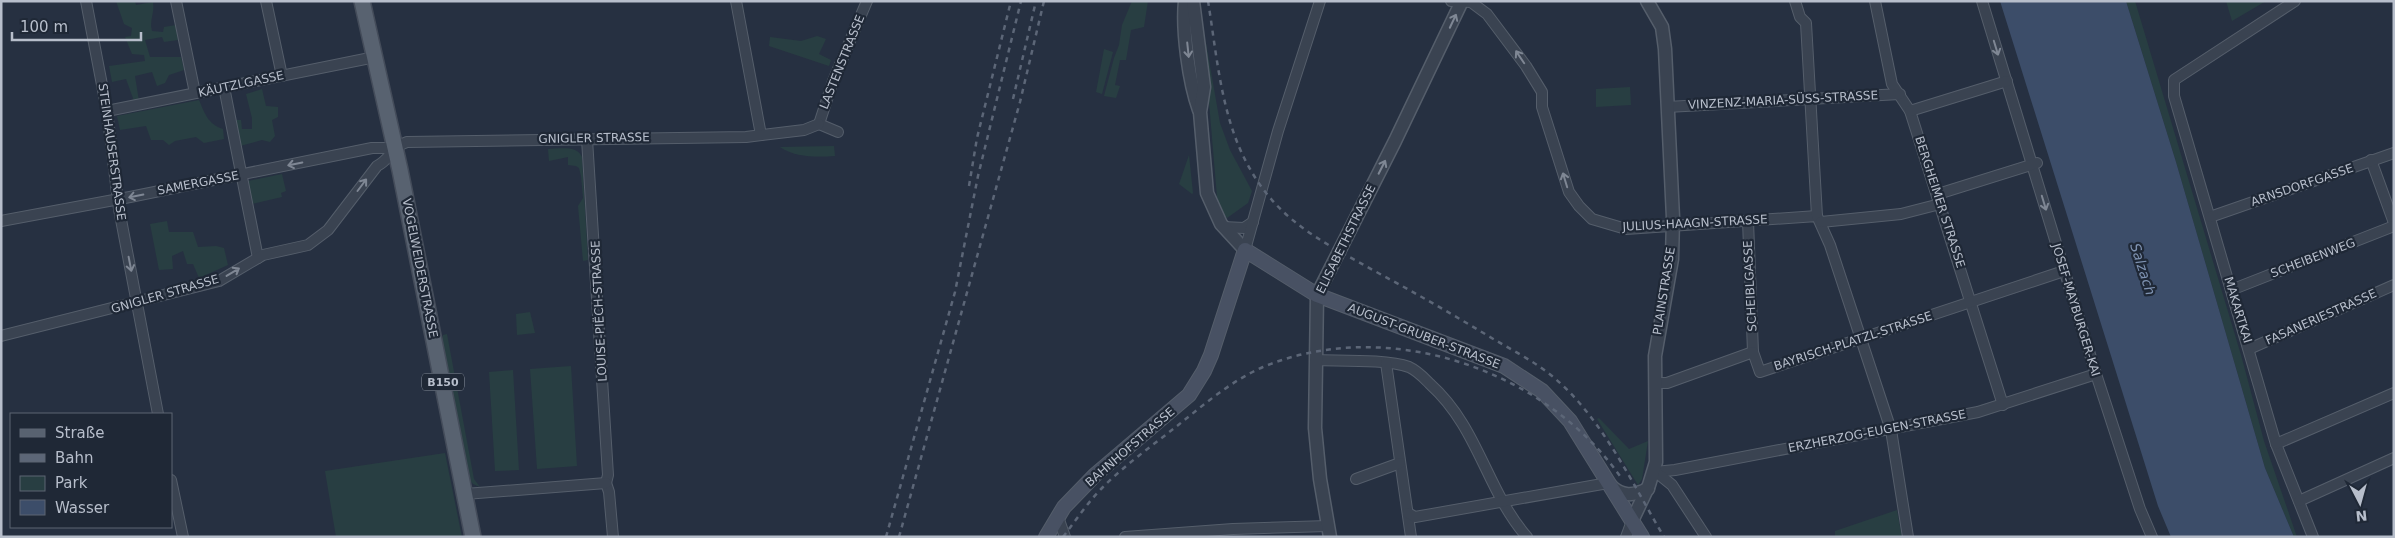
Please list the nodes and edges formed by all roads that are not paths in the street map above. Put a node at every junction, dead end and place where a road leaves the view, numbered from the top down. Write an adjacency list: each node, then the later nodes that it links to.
1 (86, 1): 24 (street, STEINHAUSERSTRASSE)
2 (176, 1): 20 (street)
3 (266, 1): 17 (street)
4 (362, 1): 16 (main road, VOGELWEIDERSTRASSE / B150)
5 (736, 1): 29 (street)
6 (867, 1): 27 (street, LASTENSTRASSE)
7 (1185, 1): 26 (street, one-way to 26)
8 (1193, 1): 26 (street)
9 (1320, 1): 44 (street)
10 (1795, 1): 22 (street)
11 (1875, 1): 21 (street, BERGHEIMER STRASSE)
12 (1982, 1): 18 (street, JOSEF-MAYBURGER-KAI, one-way to 18)
13 (2294, 1): 40 (street, MAKARTKAI)
14 (1458, 2): 46 (street, JULIUS-HAAGN-STRASSE, one-way to 14); 53 (street, ELISABETHSTRASSE, one-way to 14)
15 (1650, 2): 23 (street, PLAINSTRASSE)
16 (375, 57): 17 (street, KÄUTZLGASSE); 32 (main road, VOGELWEIDERSTRASSE / B150)
17 (282, 76): 19 (street, KÄUTZLGASSE)
18 (2007, 81): 25 (street); 35 (street, JOSEF-MAYBURGER-KAI)
19 (224, 87): 20 (street, KÄUTZLGASSE); 37 (street)
20 (195, 93): 24 (street, KÄUTZLGASSE)
21 (1900, 94): 22 (street, VINZENZ-MARIA-SÜSS-STRASSE); 25 (street, BERGHEIMER STRASSE)
22 (1810, 99): 23 (street, VINZENZ-MARIA-SÜSS-STRASSE); 41 (street)
23 (1667, 107): 46 (street, PLAINSTRASSE)
24 (107, 111): 38 (street, STEINHAUSERSTRASSE)
25 (1910, 111): 39 (street, BERGHEIMER STRASSE)
26 (1200, 112): 47 (street)
27 (819, 124): 28 (street); 29 (street, GNIGLER STRASSE)
28 (838, 132)
29 (761, 135): 30 (street, GNIGLER STRASSE)
30 (587, 139): 32 (street, GNIGLER STRASSE); 73 (street, LOUISE-PIËCH-STRASSE)
31 (372, 148): 32 (street, SAMERGASSE); 36 (street); 37 (street, SAMERGASSE, one-way to 37)
32 (394, 148): 36 (street, GNIGLER STRASSE); 77 (main road, VOGELWEIDERSTRASSE / B150)
33 (2394, 153): 34 (street, ARNSDORFGASSE)
34 (2371, 160): 40 (street, ARNSDORFGASSE); 45 (street)
35 (2035, 163): 39 (street, JULIUS-HAAGN-STRASSE); 50 (street, JOSEF-MAYBURGER-KAI, one-way to 50)
36 (377, 166): 49 (street, GNIGLER STRASSE, one-way to 36)
37 (242, 174): 38 (street, SAMERGASSE, one-way to 38); 49 (street)
38 (118, 199): 42 (street, SAMERGASSE); 54 (street, STEINHAUSERSTRASSE, one-way to 54)
39 (1939, 199): 41 (street, JULIUS-HAAGN-STRASSE); 55 (street, BERGHEIMER STRASSE)
40 (2210, 217): 52 (street, MAKARTKAI)
41 (1819, 219): 43 (street, JULIUS-HAAGN-STRASSE); 57 (street)
42 (1, 221)
43 (1748, 221): 46 (street, JULIUS-HAAGN-STRASSE); 59 (street, SCHEIBLGASSE)
44 (1253, 222): 47 (street); 48 (street)
45 (2394, 225): 52 (street, SCHEIBENWEG)
46 (1673, 226): 63 (street, PLAINSTRASSE)
47 (1223, 227): 48 (street)
48 (1245, 250): 53 (main road, AUGUST-GRUBER-STRASSE); 81 (main road, BAHNHOFSTRASSE)
49 (258, 258): 54 (street, GNIGLER STRASSE, one-way to 49)
50 (2064, 270): 55 (street, BAYRISCH-PLATZL-STRASSE); 62 (street, JOSEF-MAYBURGER-KAI)
51 (2394, 285): 58 (street, FASANERIESTRASSE)
52 (2231, 290): 58 (street, MAKARTKAI)
53 (1317, 295): 60 (street, ELISABETHSTRASSE); 74 (main road, AUGUST-GRUBER-STRASSE)
54 (137, 302): 56 (street, GNIGLER STRASSE); 66 (street, STEINHAUSERSTRASSE)
55 (1972, 302): 57 (street, BAYRISCH-PLATZL-STRASSE); 65 (street, BERGHEIMER STRASSE)
56 (1, 336)
57 (1861, 340): 59 (street, BAYRISCH-PLATZL-STRASSE); 67 (street)
58 (2249, 349): 68 (street, MAKARTKAI)
59 (1753, 352): 63 (street)
60 (1315, 360): 61 (street); 83 (street, ELISABETHSTRASSE)
61 (1386, 364): 70 (street); 79 (street)
62 (2096, 374): 65 (street, ERZHERZOG-EUGEN-STRASSE); 97 (street, JOSEF-MAYBURGER-KAI)
63 (1655, 384): 71 (street, PLAINSTRASSE)
64 (2394, 393): 68 (street)
65 (2003, 405): 67 (street, ERZHERZOG-EUGEN-STRASSE)
66 (158, 413)
67 (1891, 430): 71 (street, ERZHERZOG-EUGEN-STRASSE); 96 (street)
68 (2276, 444): 78 (street, MAKARTKAI)
69 (2394, 458): 78 (street)
70 (1400, 463): 72 (street); 80 (street)
71 (1655, 472): 76 (street, PLAINSTRASSE); 95 (street)
72 (1356, 479)
73 (606, 483): 77 (street); 88 (street, LOUISE-PIËCH-STRASSE)
74 (1609, 484): 76 (street); 79 (street); 82 (main road, AUGUST-GRUBER-STRASSE)
75 (172, 485): 86 (street)
76 (1648, 489): 82 (street, PLAINSTRASSE)
77 (465, 494): 87 (main road, VOGELWEIDERSTRASSE / B150)
78 (2298, 501): 98 (street, MAKARTKAI)
79 (1503, 502): 80 (street); 92 (street)
80 (1408, 513): 91 (street)
81 (1058, 518): 85 (street); 89 (main road, BAHNHOFSTRASSE)
82 (1632, 521): 93 (street); 94 (main road, AUGUST-GRUBER-STRASSE)
83 (1329, 532): 84 (street)
84 (1188, 535): 90 (street)
85 (1065, 536): 89 (street)
86 (183, 537)
87 (473, 537)
88 (613, 537)
89 (1046, 537)
90 (1125, 537)
91 (1411, 537)
92 (1527, 537)
93 (1626, 537)
94 (1642, 537)
95 (1706, 537)
96 (1908, 537)
97 (2152, 537)
98 (2313, 537)

